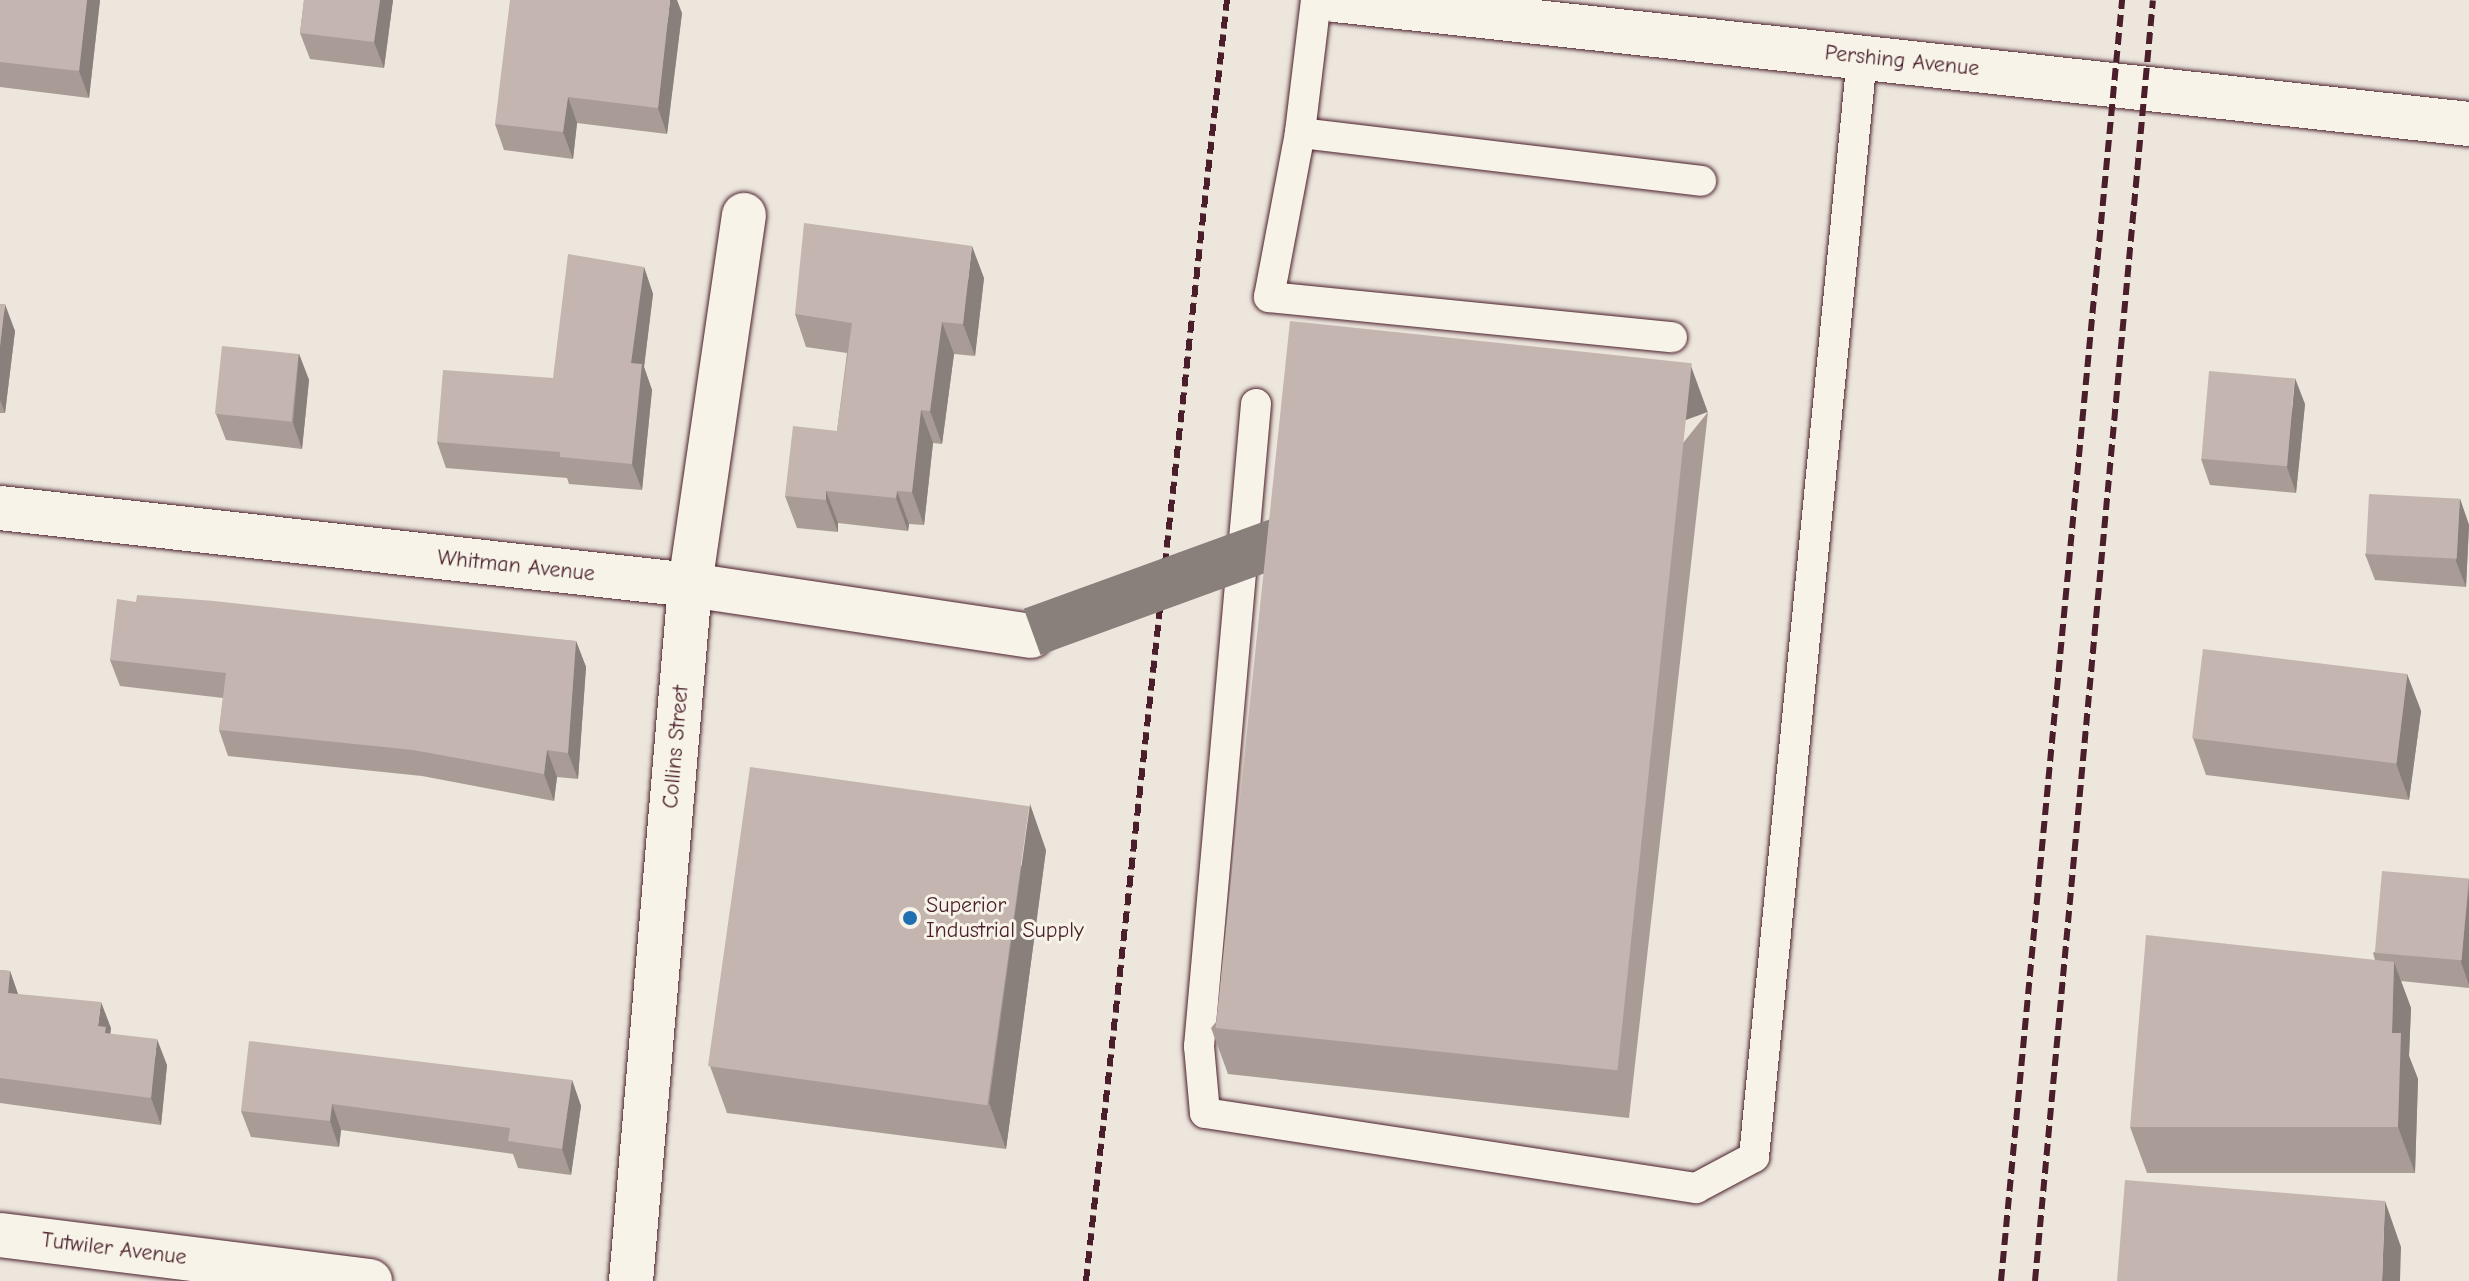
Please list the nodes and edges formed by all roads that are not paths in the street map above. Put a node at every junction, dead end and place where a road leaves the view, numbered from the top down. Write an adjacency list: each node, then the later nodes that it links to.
1 (1316, 0): 5 (lane)
2 (1335, 0): 3 (street, Pershing Avenue)
3 (1862, 57): 4 (street, Pershing Avenue); 9 (lane)
4 (2469, 124)
5 (1300, 133): 6 (lane); 8 (lane)
6 (1701, 181)
7 (744, 215): 11 (street, Collins Street)
8 (1672, 337)
9 (1256, 404)
10 (0, 508): 11 (street, Whitman Avenue)
11 (690, 585): 12 (street, Whitman Avenue); 15 (street, Collins Street)
12 (1031, 636)
13 (0, 1235): 14 (street, Tutwiler Avenue)
14 (370, 1281)
15 (631, 1281)

